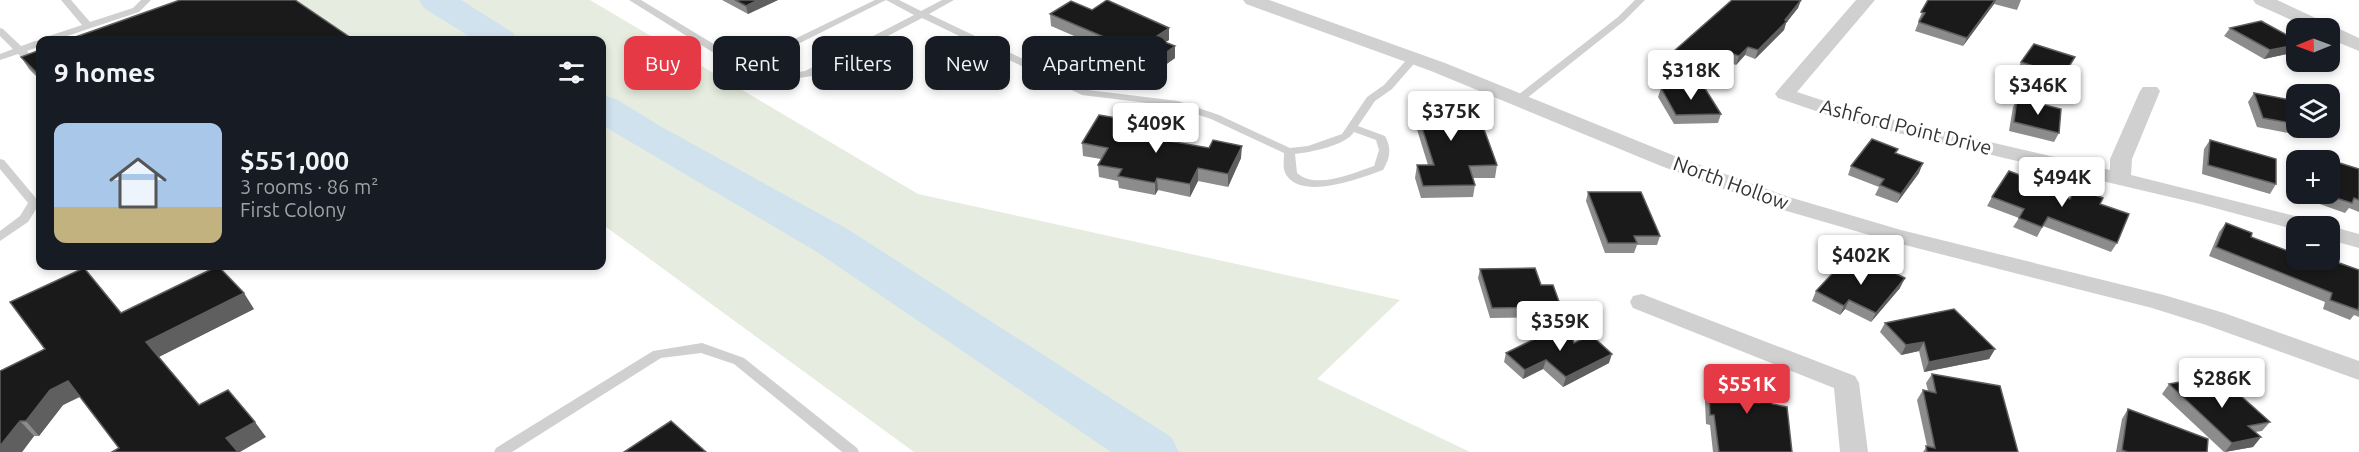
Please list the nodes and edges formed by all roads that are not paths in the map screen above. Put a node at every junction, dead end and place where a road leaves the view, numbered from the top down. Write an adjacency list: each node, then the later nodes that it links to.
1 (66, 0): 13 (lane)
2 (146, 0): 13 (lane)
3 (634, 0): 20 (lane)
4 (882, 0): 17 (lane)
5 (891, 0): 11 (lane)
6 (949, 0): 11 (lane)
7 (1252, 0): 24 (street, North Hollow)
8 (1640, 0): 27 (lane)
9 (1866, 0): 31 (street, Ashford Point Drive)
10 (2262, 0): 12 (street)
11 (921, 14): 25 (lane); 29 (lane)
12 (2301, 18)
13 (88, 26): 15 (lane)
14 (0, 31): 21 (lane)
15 (59, 36)
16 (2340, 36): 19 (street)
17 (800, 40)
18 (36, 44): 21 (lane)
19 (2359, 45)
20 (713, 48)
21 (19, 50): 22 (lane); 23 (lane)
22 (0, 57)
23 (36, 58)
24 (1414, 58): 27 (street, North Hollow); 28 (lane)
25 (800, 75)
26 (2150, 91): 31 (street)
27 (1518, 100): 37 (street, North Hollow)
28 (1352, 128): 29 (lane); 29 (lane)
29 (1289, 151)
30 (0, 162): 34 (lane)
31 (2120, 178): 32 (street, Ashford Point Drive)
32 (2286, 221)
33 (2340, 236): 35 (street)
34 (0, 237)
35 (2359, 241)
36 (1642, 302): 40 (street)
37 (2359, 371)
38 (501, 452): 39 (lane)
39 (852, 452)
40 (1854, 452)

